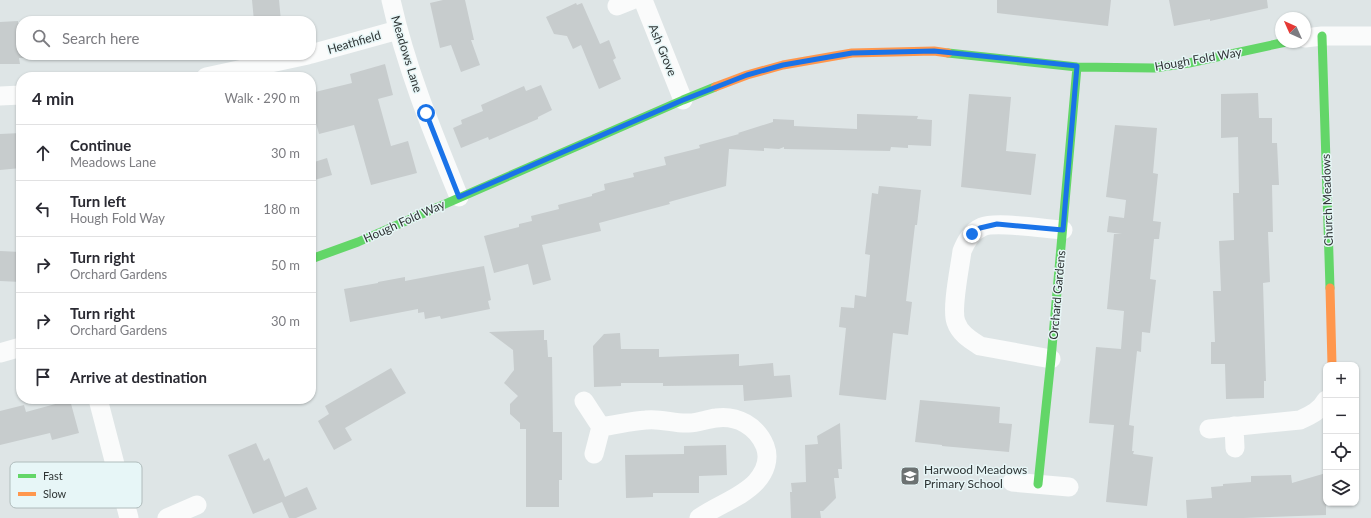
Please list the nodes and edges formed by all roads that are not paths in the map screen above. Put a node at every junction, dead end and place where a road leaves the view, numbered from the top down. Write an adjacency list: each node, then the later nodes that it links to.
1 (391, 0): 3 (street, Meadows Lane)
2 (643, 0): 13 (street, Ash Grove)
3 (398, 30): 7 (street, Heathfield); 14 (street, Meadows Lane)
4 (1371, 36): 5 (street)
5 (1313, 37): 20 (street, Church Meadows)
6 (1275, 44): 9 (street, Hough Fold Way)
7 (316, 53)
8 (285, 60): 10 (street)
9 (1077, 66): 13 (street, Hough Fold Way); 15 (street, Orchard Gardens)
10 (229, 72)
11 (16, 95): 12 (street)
12 (0, 96)
13 (683, 100): 14 (street, Hough Fold Way)
14 (459, 197): 16 (street, Hough Fold Way)
15 (1063, 230): 19 (street, Orchard Gardens); 19 (street)
16 (316, 257)
17 (16, 348): 18 (street)
18 (0, 353)
19 (1052, 359): 31 (street, Orchard Gardens)
20 (1332, 362)
21 (584, 401): 25 (street)
22 (99, 404): 29 (street)
23 (1323, 404): 24 (street)
24 (1234, 426): 26 (street); 27 (street)
25 (601, 427): 28 (street); 37 (street)
26 (1209, 429)
27 (1236, 448)
28 (594, 454)
29 (114, 462)
30 (1012, 482): 31 (street)
31 (1038, 484): 32 (street)
32 (1069, 487)
33 (198, 505): 36 (street)
34 (126, 508): 35 (street)
35 (129, 518)
36 (166, 518)
37 (699, 518)

